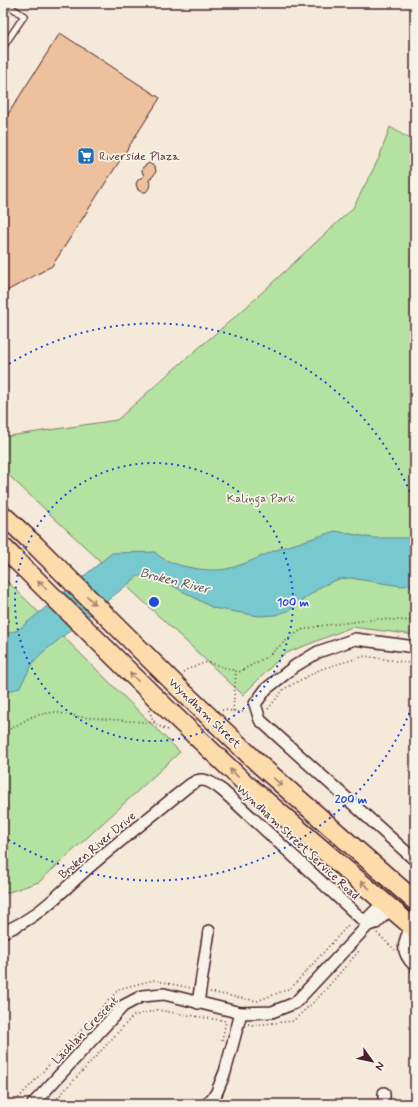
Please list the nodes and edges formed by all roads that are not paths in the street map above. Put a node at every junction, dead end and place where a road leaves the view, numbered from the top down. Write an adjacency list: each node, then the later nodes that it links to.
1 (5, 3): 2 (lane)
2 (3, 47)
3 (3, 515): 8 (highway, Wyndham Street, one-way to 8, bridge)
4 (9, 553): 10 (highway, Wyndham Street, one-way to 4, bridge)
5 (415, 647): 7 (street)
6 (209, 781): 11 (street, Wyndham Street Service Road); 14 (street, Broken River Drive)
7 (415, 860)
8 (402, 889): 9 (highway, Wyndham Street); 10 (highway)
9 (415, 901)
10 (387, 905): 11 (street, Lachlan Crescent); 12 (highway, Wyndham Street)
11 (368, 925): 17 (street, Lachlan Crescent)
12 (413, 928): 15 (street)
13 (208, 931): 16 (street)
14 (3, 932)
15 (412, 963)
16 (198, 1003): 17 (street, Lachlan Crescent); 18 (street, Lachlan Crescent)
17 (240, 1018): 19 (street)
18 (33, 1104)
19 (207, 1104)

